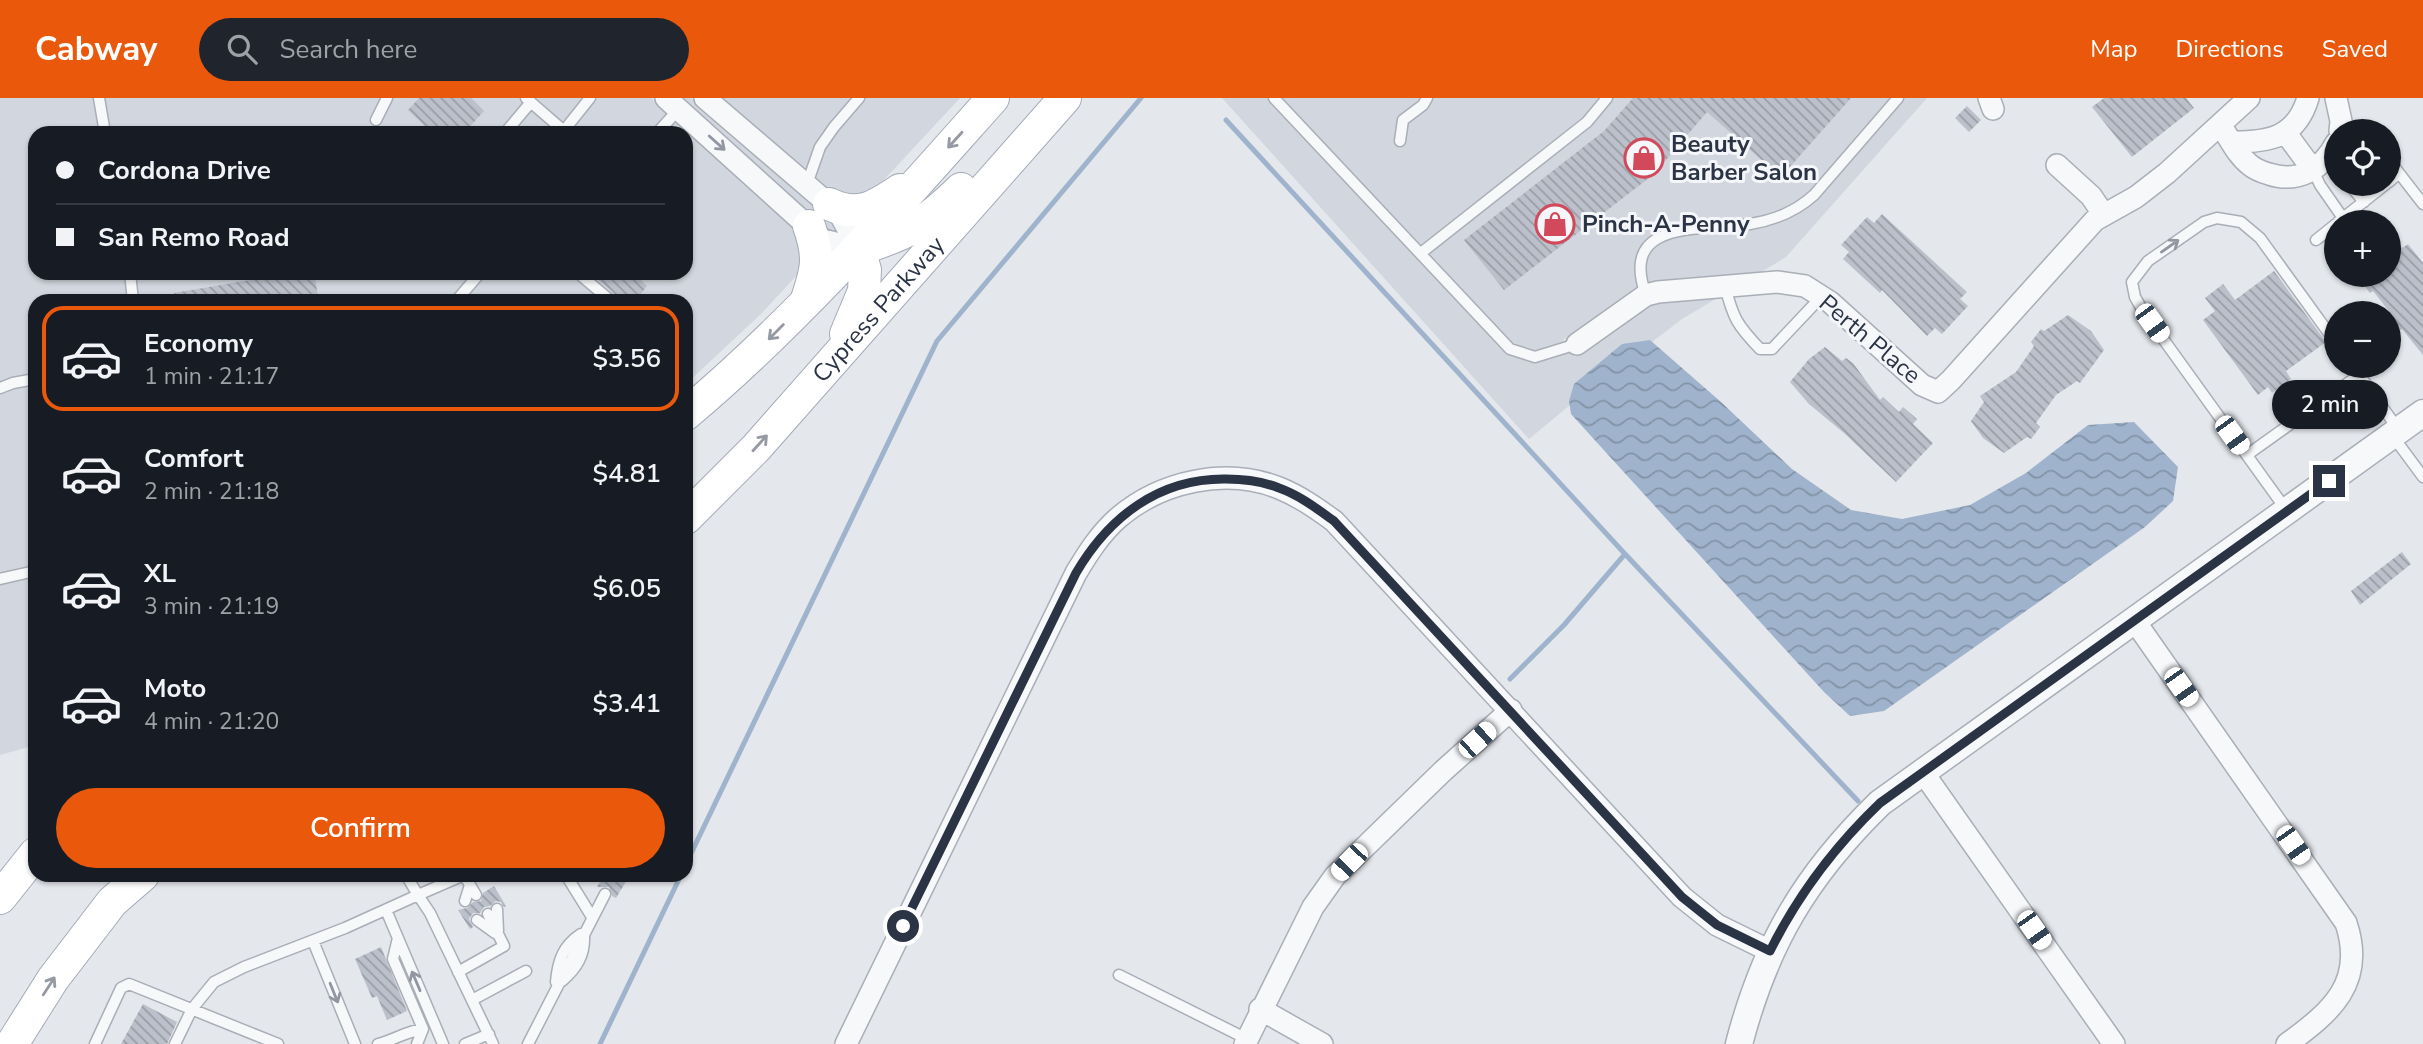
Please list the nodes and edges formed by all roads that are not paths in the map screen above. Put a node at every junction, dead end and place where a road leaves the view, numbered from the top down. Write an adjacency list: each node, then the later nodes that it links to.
1 (99, 98): 20 (lane)
2 (387, 98): 19 (lane)
3 (590, 98): 23 (lane)
4 (705, 98): 41 (street)
5 (859, 98): 41 (lane)
6 (993, 98): 33 (main road, one-way to 33)
7 (1065, 98): 28 (main road, Cypress Parkway)
8 (1080, 98): 38 (lane)
9 (1274, 98): 47 (lane)
10 (1427, 98): 27 (lane)
11 (1606, 98): 47 (lane)
12 (1898, 98): 53 (lane)
13 (2249, 98): 26 (street, Perth Place)
14 (2308, 98): 25 (street)
15 (2336, 98): 18 (street)
16 (528, 100): 21 (lane); 22 (lane)
17 (672, 103): 24 (lane); 41 (street, one-way to 41)
18 (2341, 119)
19 (376, 120)
20 (105, 126)
21 (510, 126)
22 (556, 126)
23 (568, 126)
24 (660, 126)
25 (2285, 132): 26 (street); 29 (street)
26 (2227, 134): 30 (street); 43 (street, Perth Place)
27 (1400, 141)
28 (1017, 152): 38 (main road, Cypress Parkway); 46 (main road)
29 (2324, 157)
30 (2324, 162)
31 (2057, 165): 43 (street)
32 (2324, 172): 35 (lane)
33 (925, 174): 41 (main road); 46 (main road)
34 (2401, 176): 40 (lane)
35 (2324, 193)
36 (2359, 196): 39 (lane)
37 (2371, 196): 39 (lane)
38 (975, 200): 58 (main road, Cypress Parkway)
39 (2364, 202): 42 (lane)
40 (2423, 204)
41 (815, 205): 46 (street); 46 (street); 55 (main road)
42 (2353, 210)
43 (2104, 215): 54 (street, Perth Place)
44 (2324, 233): 45 (lane)
45 (2316, 240)
46 (859, 249): 55 (main road); 58 (main road)
47 (1421, 253): 57 (lane)
48 (474, 280): 51 (lane)
49 (586, 280): 52 (lane)
50 (1725, 286): 53 (street, Perth Place); 54 (street, Perth Place); 54 (lane)
51 (462, 294)
52 (603, 294)
53 (1646, 295): 57 (street, Perth Place)
54 (1822, 296)
55 (806, 302): 63 (main road, one-way to 63)
56 (2324, 326): 66 (lane, one-way to 56)
57 (1577, 344)
58 (835, 358): 68 (main road, Cypress Parkway, one-way to 58)
59 (2346, 378): 66 (lane)
60 (2361, 378): 65 (lane)
61 (28, 380): 62 (lane)
62 (0, 388)
63 (693, 408)
64 (2423, 413): 65 (street)
65 (2396, 433): 67 (lane); 69 (street)
66 (2247, 455): 69 (lane)
67 (2423, 477)
68 (693, 511)
69 (2287, 511): 72 (street)
70 (28, 573): 71 (lane)
71 (0, 579)
72 (2133, 620): 74 (street); 116 (street)
73 (1511, 710): 92 (street); 98 (street); 112 (street)
74 (1922, 771): 92 (street); 115 (street)
75 (28, 863): 83 (main road)
76 (135, 882): 102 (main road, one-way to 76)
77 (410, 882): 82 (lane)
78 (448, 882): 82 (lane)
79 (470, 882): 84 (lane)
80 (570, 882): 87 (lane)
81 (605, 894): 87 (lane)
82 (418, 895): 85 (lane); 94 (lane)
83 (0, 898)
84 (465, 901)
85 (386, 910): 90 (lane); 91 (lane)
86 (492, 912): 89 (lane)
87 (592, 917): 111 (lane)
88 (477, 920): 89 (lane)
89 (498, 934): 94 (lane)
90 (398, 938): 99 (lane); 109 (lane, one-way to 90)
91 (313, 941): 97 (lane); 106 (lane, one-way to 106)
92 (1770, 951): 114 (street)
93 (526, 971): 96 (lane)
94 (458, 972): 96 (lane)
95 (1119, 975): 101 (lane)
96 (471, 1000): 100 (lane)
97 (192, 1009): 103 (lane); 104 (lane); 105 (lane)
98 (1260, 1009): 101 (street); 113 (street)
99 (423, 1030): 107 (lane); 108 (lane)
100 (491, 1039): 110 (lane)
101 (1246, 1042)
102 (12, 1044)
103 (95, 1044)
104 (175, 1044)
105 (278, 1044)
106 (355, 1044)
107 (378, 1044)
108 (417, 1044)
109 (443, 1044)
110 (465, 1044)
111 (528, 1044)
112 (846, 1044)
113 (1322, 1044)
114 (1739, 1044)
115 (2114, 1044)
116 (2287, 1044)

